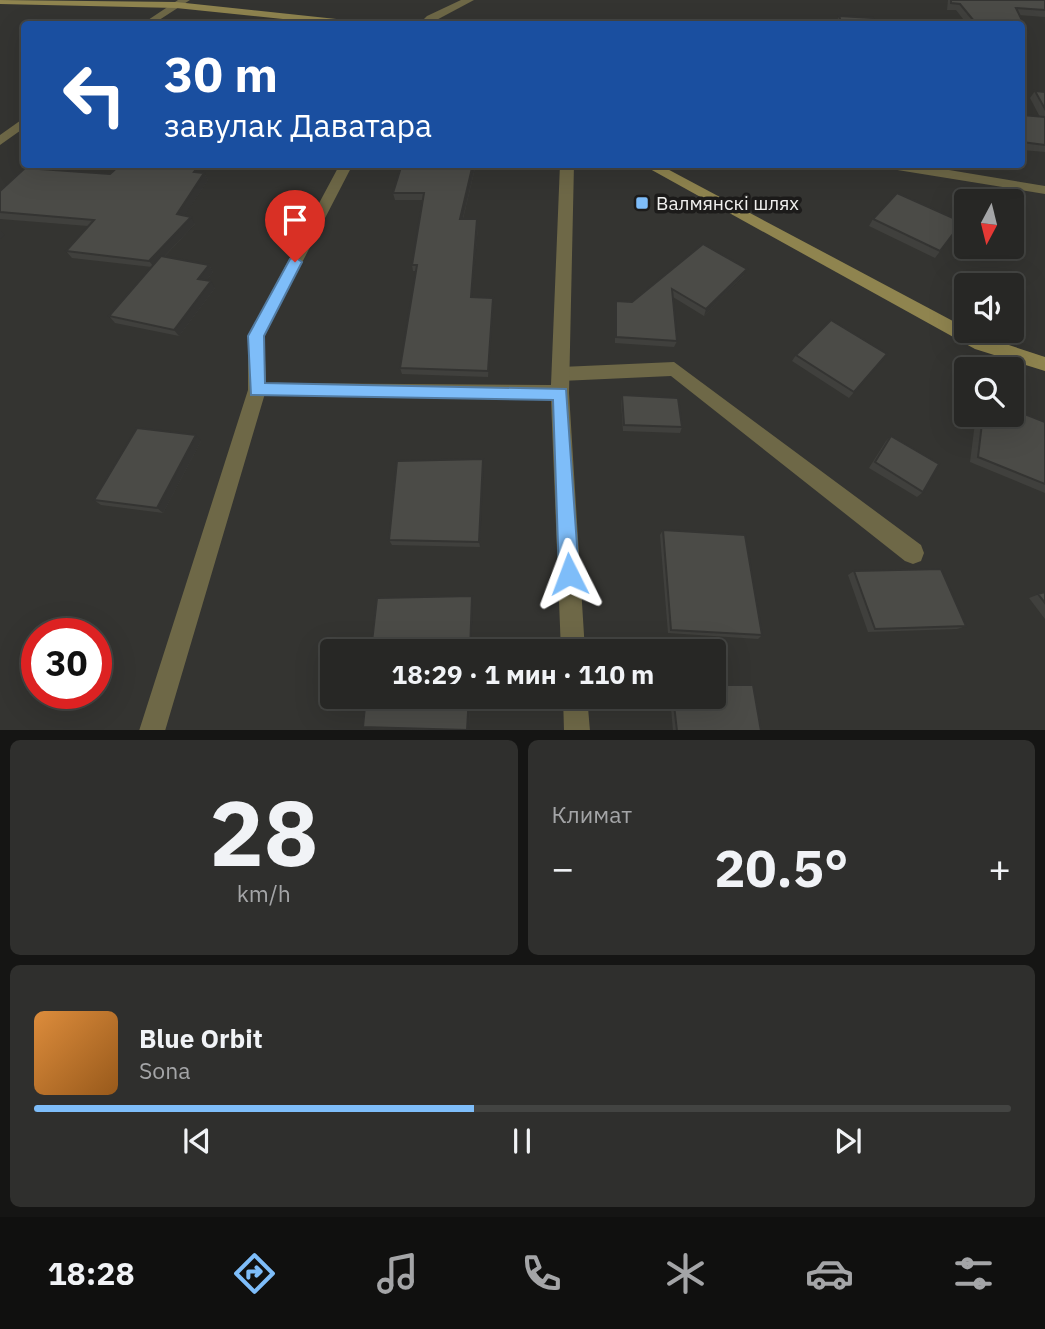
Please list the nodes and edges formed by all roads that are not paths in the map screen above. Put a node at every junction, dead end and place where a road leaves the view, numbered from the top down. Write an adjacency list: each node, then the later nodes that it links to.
1 (469, 0): 6 (street)
2 (0, 1): 3 (main road)
3 (180, 3): 4 (street); 5 (main road)
4 (152, 21)
5 (330, 21)
6 (428, 21)
7 (21, 124): 8 (street)
8 (0, 141)
9 (345, 168): 16 (street)
10 (566, 168): 15 (street)
11 (654, 168): 14 (main road)
12 (909, 168): 13 (street)
13 (1045, 190)
14 (1045, 364)
15 (561, 373): 17 (street); 18 (street)
16 (257, 390): 17 (street); 21 (street)
17 (561, 393): 19 (street)
18 (913, 553)
19 (572, 639)
20 (576, 709): 22 (street)
21 (152, 730)
22 (577, 730)

